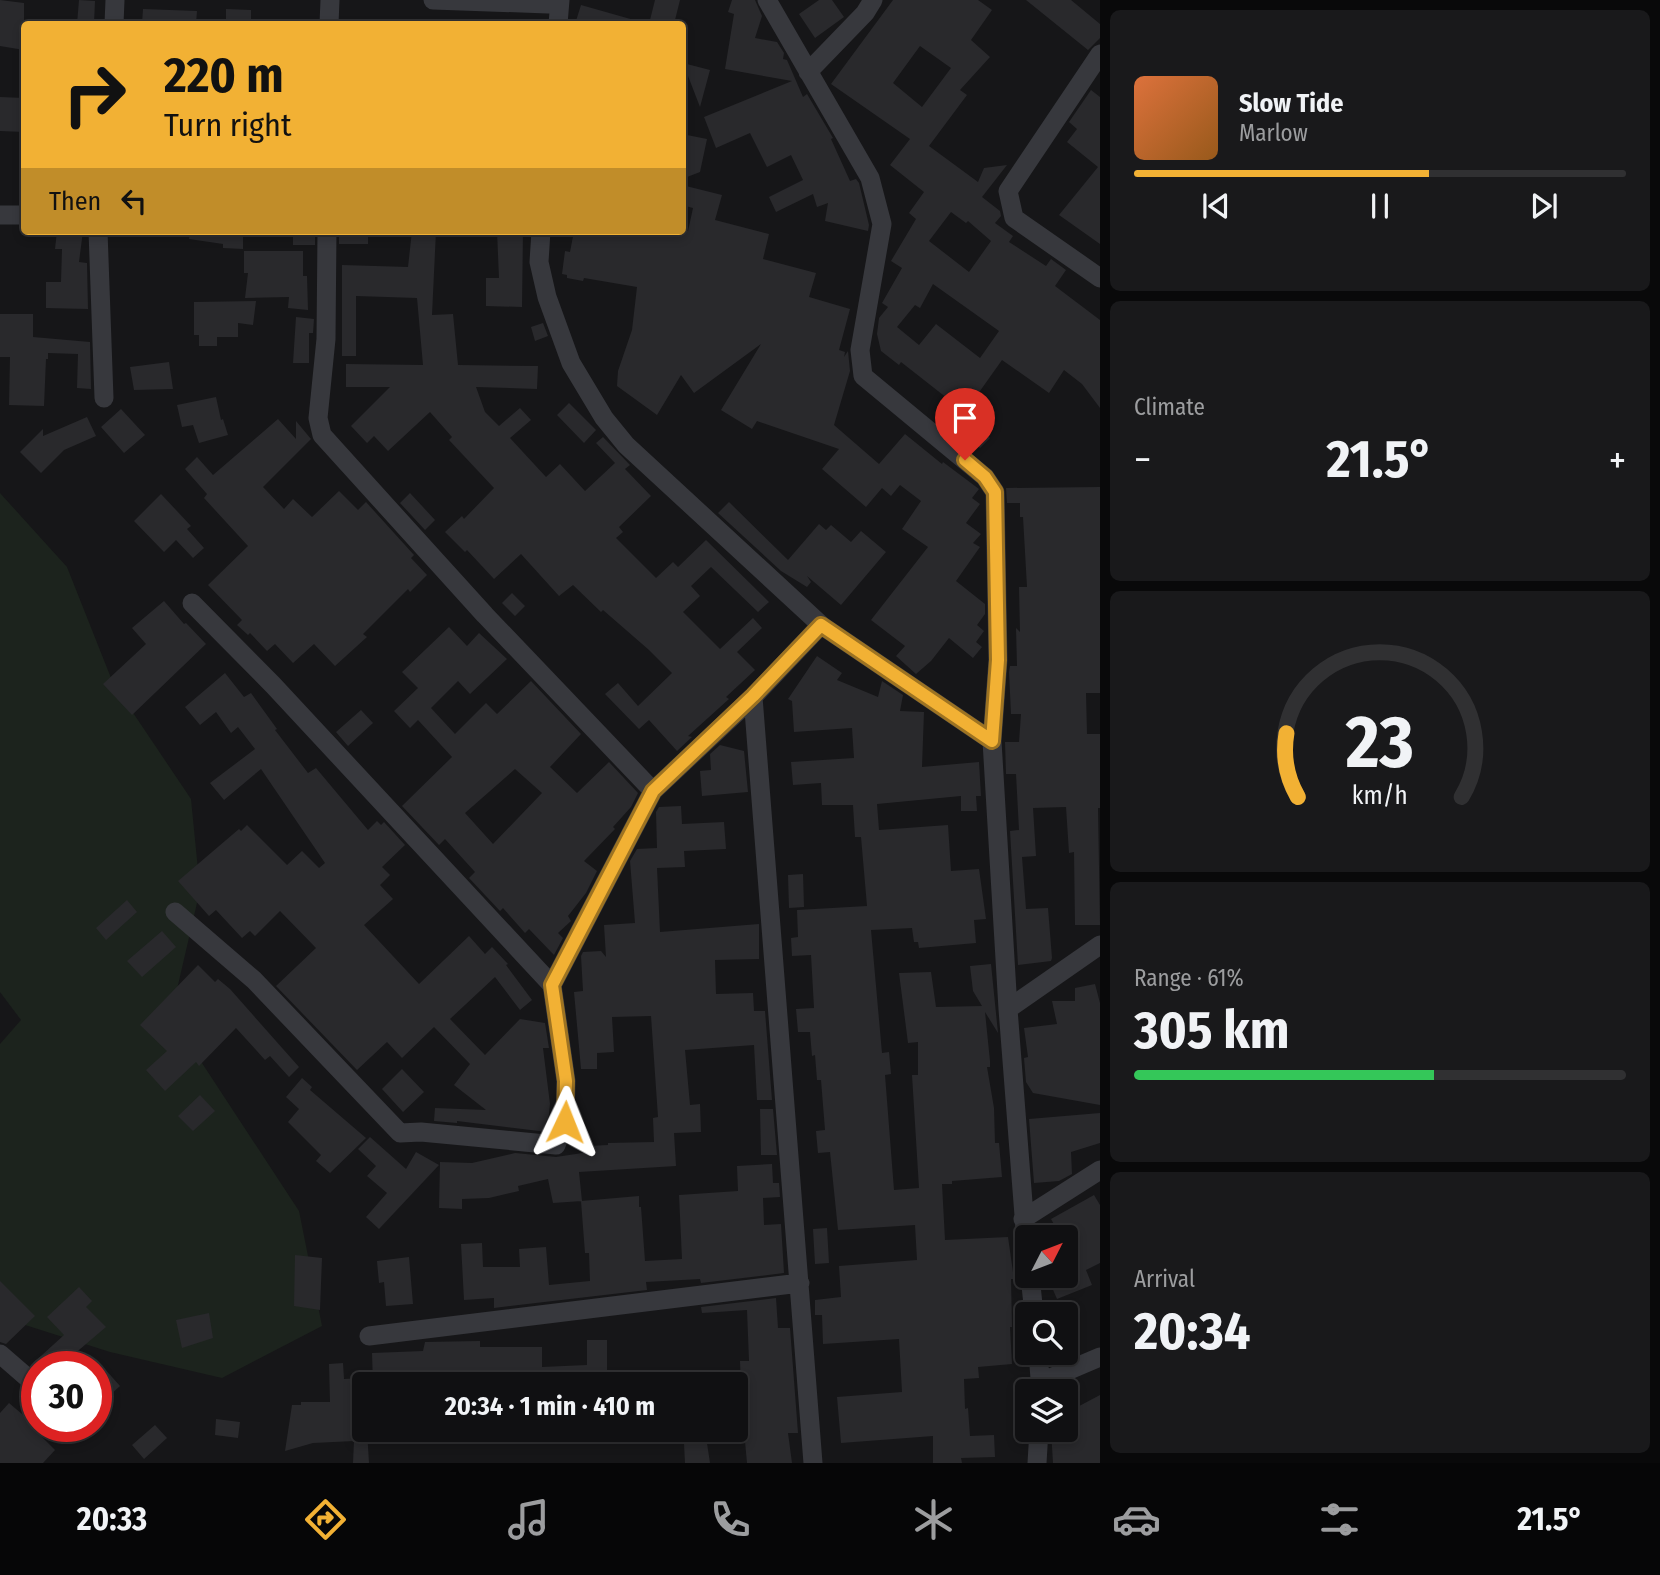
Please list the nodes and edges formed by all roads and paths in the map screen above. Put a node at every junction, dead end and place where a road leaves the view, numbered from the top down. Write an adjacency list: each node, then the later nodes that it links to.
1 (115, 0): 7 (street)
2 (330, 0): 8 (street)
3 (433, 0): 4 (street)
4 (560, 0): 9 (street)
5 (767, 0): 11 (street)
6 (866, 4): 11 (street)
7 (114, 21)
8 (330, 21)
9 (558, 21)
10 (1100, 54): 17 (street)
11 (808, 72): 22 (street)
12 (0, 215): 13 (street)
13 (21, 215)
14 (97, 235): 18 (street)
15 (327, 235): 23 (street)
16 (541, 235): 20 (street)
17 (1100, 278)
18 (104, 398)
19 (192, 603): 26 (street)
20 (821, 625): 21 (street); 22 (street)
21 (753, 696): 23 (street); 31 (street)
22 (992, 741): 27 (street)
23 (653, 791): 26 (street)
24 (175, 912): 26 (street)
25 (1100, 945): 27 (street)
26 (552, 985)
27 (1008, 1009): 29 (street)
28 (1100, 1170): 29 (street)
29 (1023, 1219): 30 (street)
30 (1024, 1225)
31 (800, 1283): 32 (street); 38 (street)
32 (369, 1336)
33 (0, 1354): 35 (street)
34 (1100, 1357): 36 (street)
35 (21, 1372)
36 (1057, 1379)
37 (1038, 1442): 39 (street)
38 (813, 1463)
39 (1037, 1463)

